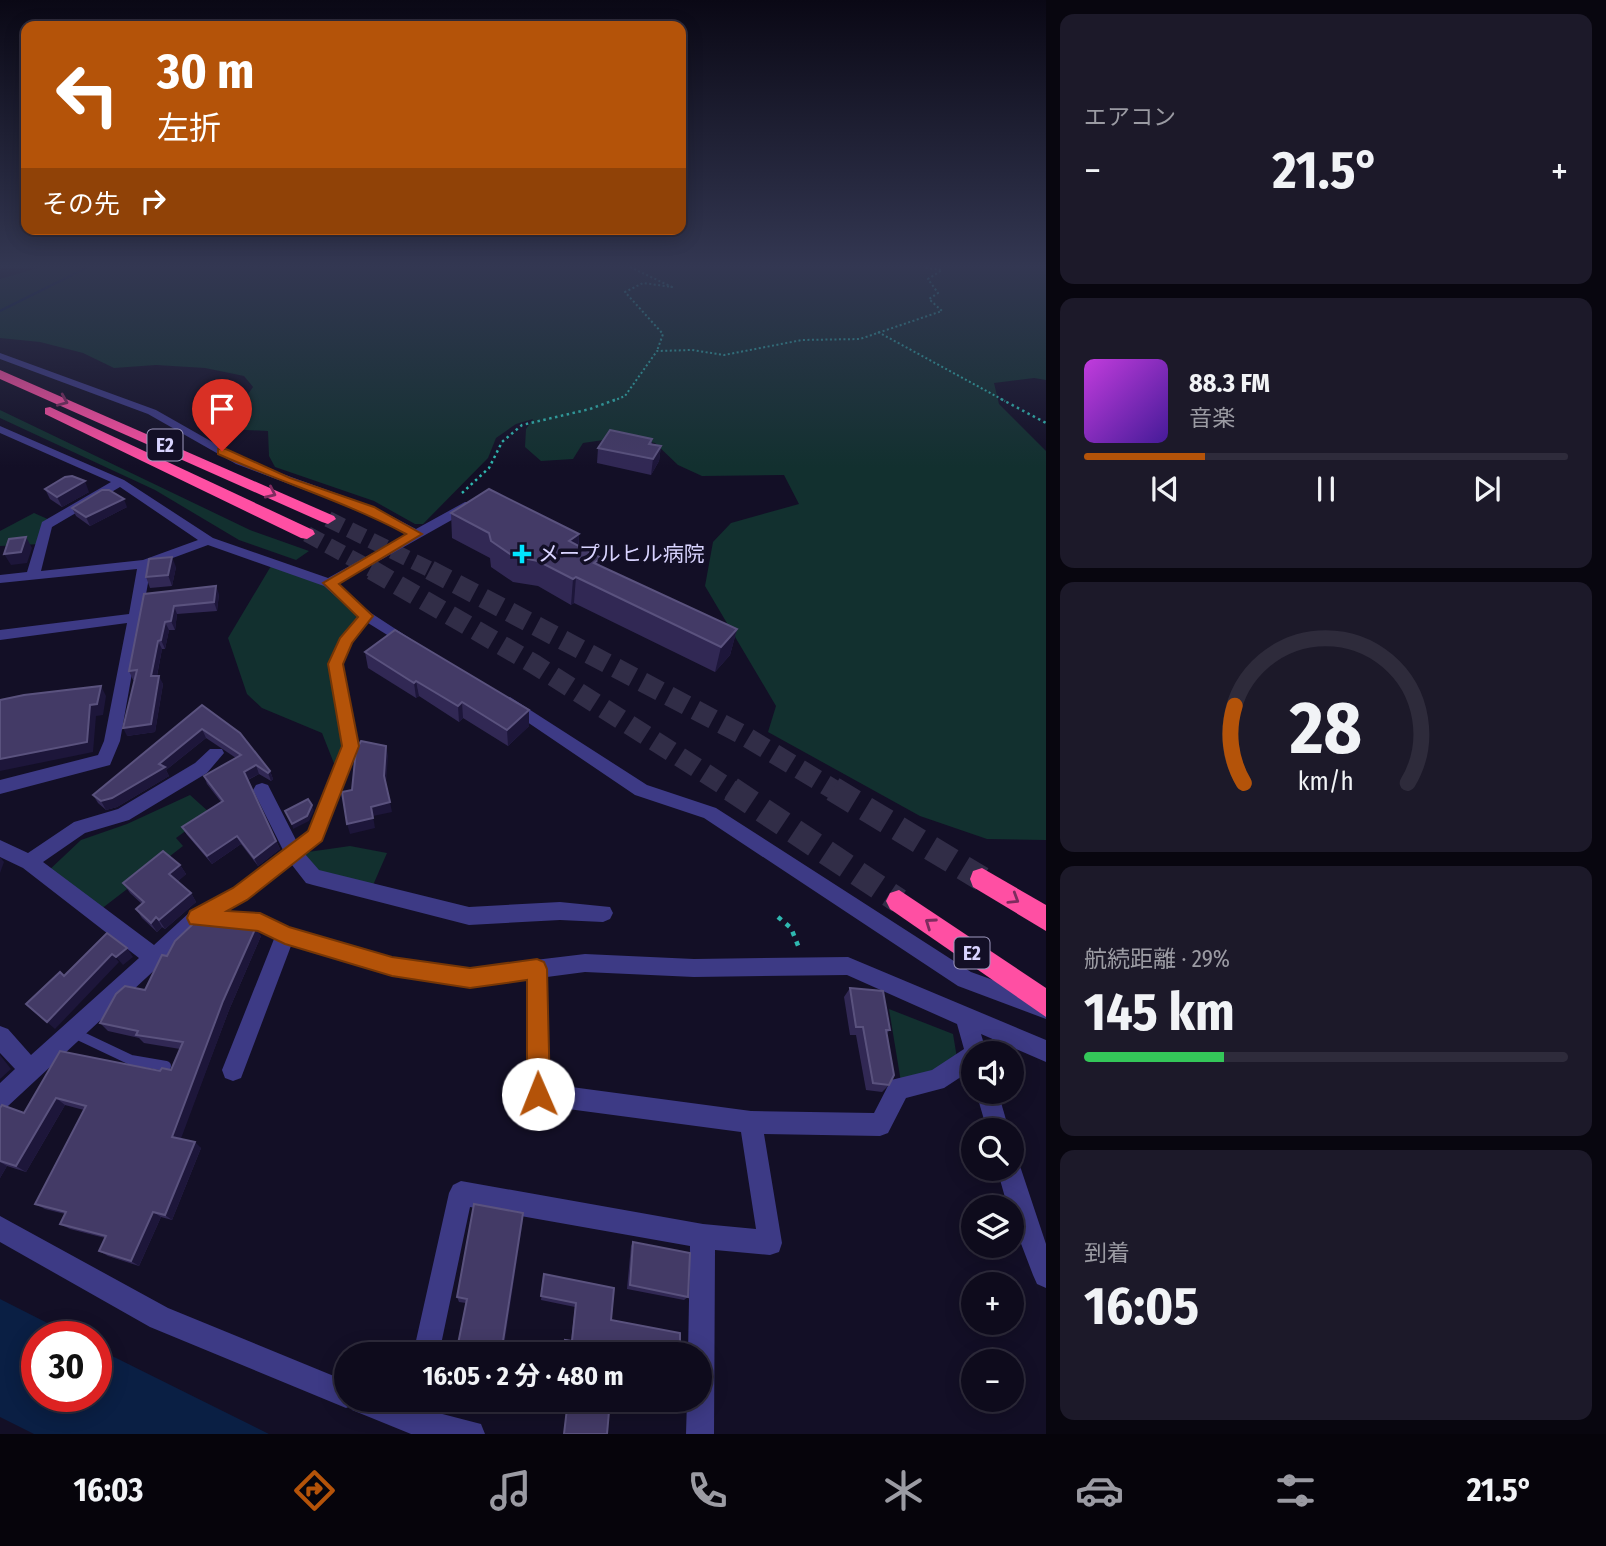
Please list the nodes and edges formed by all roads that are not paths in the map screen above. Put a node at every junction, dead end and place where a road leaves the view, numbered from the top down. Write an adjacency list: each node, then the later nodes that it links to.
1 (0, 356): 9 (street)
2 (0, 374): 7 (highway, E2, one-way to 7)
3 (0, 388): 8 (highway, E2)
4 (0, 429): 5 (street)
5 (120, 482): 10 (street); 12 (street)
6 (485, 505): 9 (street)
7 (328, 519)
8 (307, 534)
9 (416, 534): 14 (street)
10 (208, 541): 11 (street); 14 (street)
11 (145, 564): 12 (street); 16 (street)
12 (33, 575): 13 (street)
13 (0, 579)
14 (330, 583): 15 (street)
15 (366, 616): 18 (street); 24 (street)
16 (133, 618): 17 (street); 21 (street)
17 (0, 635)
18 (425, 652)
19 (496, 694): 34 (street)
20 (216, 753): 25 (street)
21 (0, 787)
22 (262, 790): 24 (street)
23 (0, 848): 25 (street)
24 (294, 854): 28 (street); 29 (street)
25 (29, 862): 32 (street)
26 (982, 879): 30 (highway, one-way to 30)
27 (899, 901): 34 (highway, E2, one-way to 27)
28 (603, 913)
29 (197, 918): 31 (street); 32 (street)
30 (1046, 919)
31 (285, 935): 33 (street); 43 (street)
32 (153, 956): 36 (street)
33 (537, 969): 35 (street); 45 (street)
34 (1046, 1007)
35 (965, 1017): 38 (street); 39 (street)
36 (72, 1031): 41 (lane); 42 (street)
37 (0, 1037): 42 (street)
38 (971, 1041)
39 (1046, 1051)
40 (961, 1064): 45 (street)
41 (166, 1066)
42 (31, 1070): 44 (street)
43 (233, 1070)
44 (0, 1098)
45 (751, 1122): 48 (street)
46 (1013, 1181): 49 (street)
47 (0, 1228): 51 (street)
48 (703, 1236): 50 (street); 54 (street)
49 (1046, 1275)
50 (429, 1342)
51 (334, 1389)
52 (418, 1412): 53 (street)
53 (471, 1434)
54 (700, 1434)

